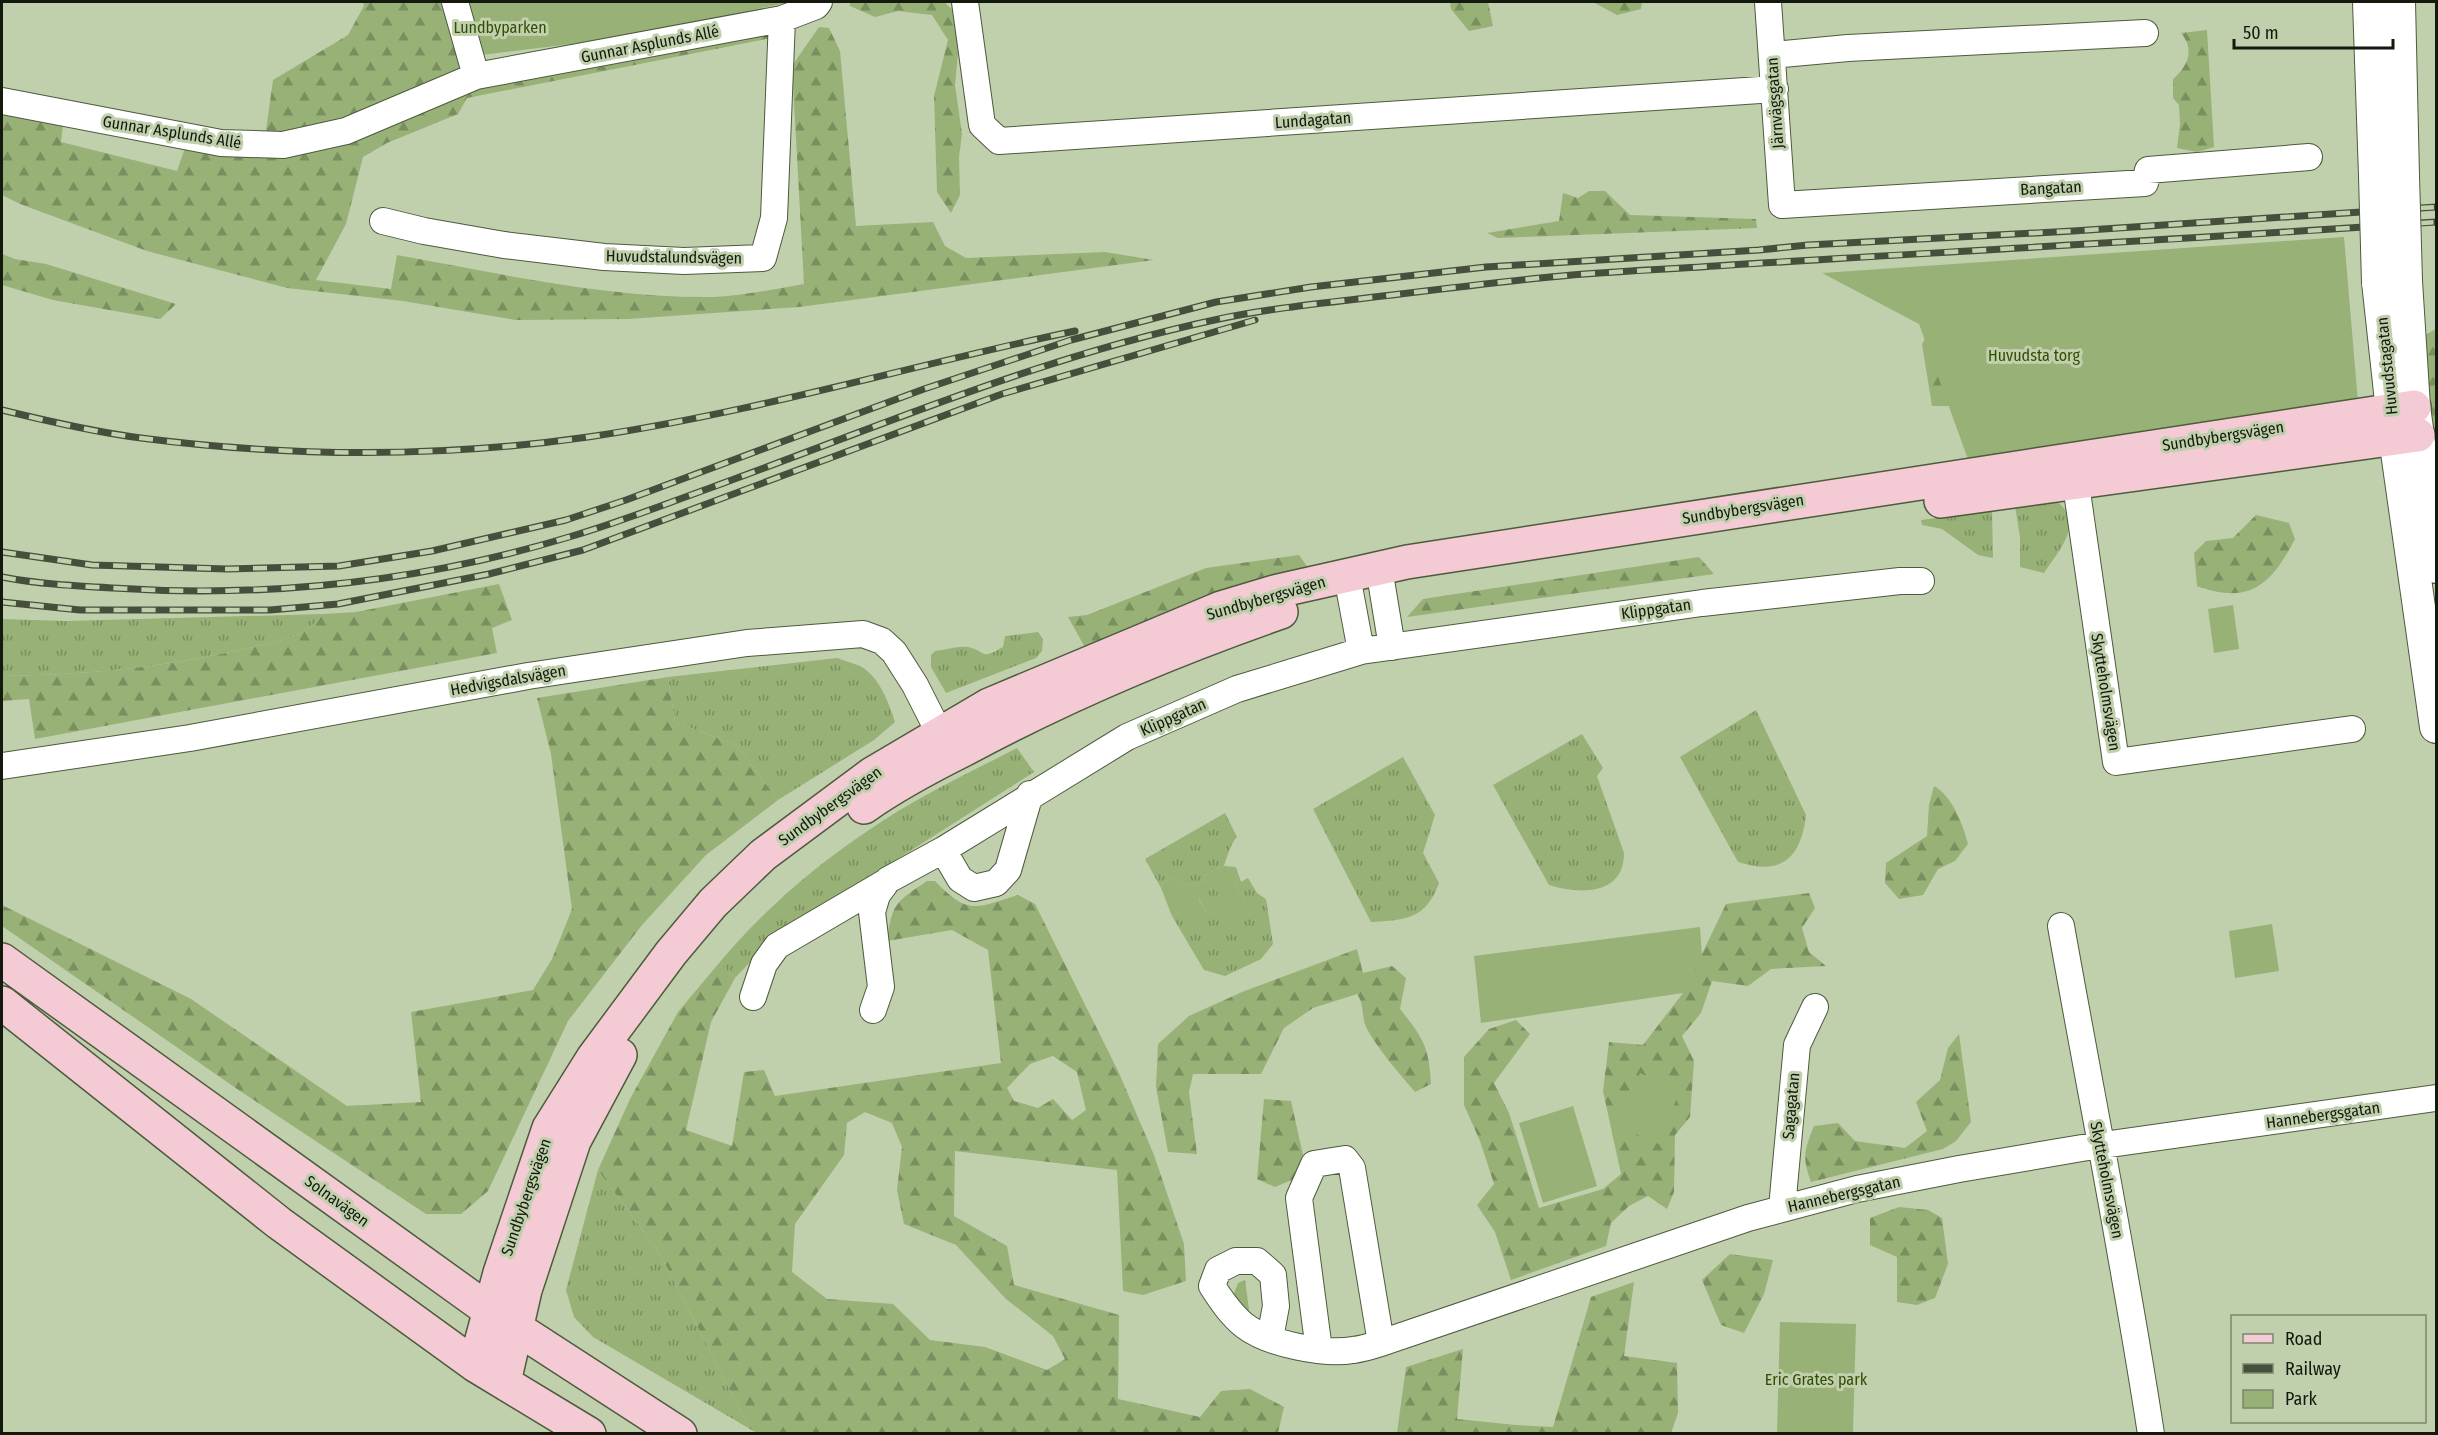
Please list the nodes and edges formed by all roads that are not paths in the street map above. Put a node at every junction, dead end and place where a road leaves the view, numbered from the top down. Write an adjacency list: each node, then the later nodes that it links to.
1 (455, 2): 10 (street)
2 (819, 2): 7 (street, Gunnar Asplunds Allé)
3 (965, 2): 11 (street, Lundagatan)
4 (1768, 2): 9 (street, Järnvägsgatan)
5 (2369, 2): 14 (street, Huvudstagatan)
6 (2399, 2): 14 (street, Huvudstagatan)
7 (782, 19): 10 (street, Gunnar Asplunds Allé); 16 (street, Huvudstalundsvägen)
8 (2145, 33): 9 (street)
9 (1772, 56): 11 (street, Järnvägsgatan)
10 (476, 76): 12 (street, Gunnar Asplunds Allé)
11 (1775, 89): 15 (street, Järnvägsgatan)
12 (2, 100)
13 (2309, 157): 15 (street, Bangatan)
14 (2389, 176): 17 (street, Huvudstagatan, bridge)
15 (1782, 205)
16 (383, 221)
17 (2404, 422): 18 (main road, Sundbybergsvägen); 19 (street, Huvudstagatan); 24 (street, Huvudstagatan)
18 (2074, 471): 20 (main road, Sundbybergsvägen); 25 (street, Skytteholmsvägen)
19 (2436, 567)
20 (1365, 581): 22 (street); 23 (street); 26 (main road, Sundbybergsvägen)
21 (1921, 581): 22 (street, Klippgatan)
22 (1392, 647): 23 (street, Klippgatan)
23 (1361, 651): 28 (street, Klippgatan)
24 (2436, 727)
25 (2352, 729)
26 (945, 745): 27 (street, Hedvigsdalsvägen); 40 (main road, Sundbybergsvägen)
27 (2, 765)
28 (1030, 794): 29 (street, Klippgatan); 29 (street)
29 (943, 850): 30 (street, Klippgatan)
30 (888, 880): 33 (street, Klippgatan); 36 (street)
31 (2061, 926): 38 (street, Skytteholmsvägen)
32 (2, 960): 40 (main road, Solnavägen)
33 (753, 997)
34 (2, 1003): 44 (main road)
35 (1815, 1007): 39 (street, Sagagatan)
36 (873, 1010)
37 (2436, 1098): 38 (street, Hannebergsgatan)
38 (2100, 1146): 39 (street, Hannebergsgatan); 48 (street, Skytteholmsvägen)
39 (1782, 1208): 42 (street, Hannebergsgatan)
40 (502, 1319): 44 (main road, Sundbybergsvägen); 45 (main road, Sundbybergsvägen); 47 (main road, Solnavägen)
41 (1270, 1338): 43 (street, Hannebergsgatan)
42 (1381, 1343): 43 (street, Hannebergsgatan); 43 (street)
43 (1319, 1350)
44 (475, 1365): 45 (main road)
45 (504, 1382): 46 (main road)
46 (590, 1434)
47 (680, 1434)
48 (2151, 1434)

